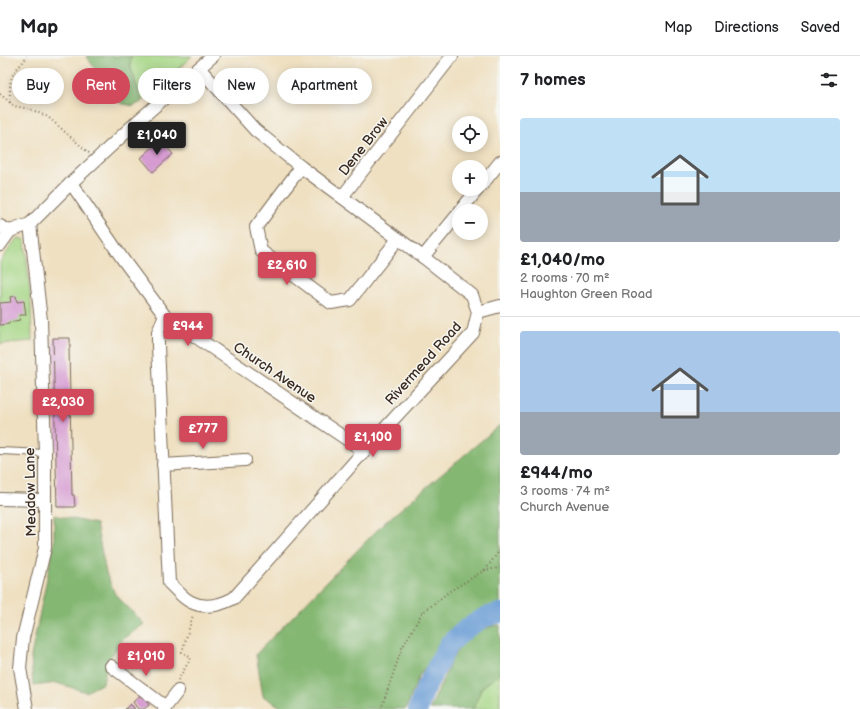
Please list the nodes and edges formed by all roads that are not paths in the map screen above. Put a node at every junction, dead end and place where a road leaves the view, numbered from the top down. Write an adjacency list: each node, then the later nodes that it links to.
1 (213, 56): 3 (street)
2 (452, 56): 11 (street, Dene Brow)
3 (199, 68)
4 (205, 75): 7 (street)
5 (157, 104): 9 (street)
6 (500, 162): 8 (street)
7 (301, 167): 11 (street); 16 (street)
8 (488, 177)
9 (71, 183): 14 (street); 21 (street, Church Avenue)
10 (473, 196): 12 (street)
11 (342, 197): 16 (street)
12 (466, 204)
13 (452, 222): 18 (street)
14 (30, 224): 15 (street); 24 (street, Meadow Lane)
15 (5, 228): 17 (street)
16 (398, 239): 18 (street)
17 (0, 245)
18 (423, 257): 20 (street)
19 (500, 306): 20 (street)
20 (478, 312): 22 (street, Rivermead Road)
21 (165, 316): 22 (street, Church Avenue); 26 (street)
22 (364, 450): 26 (street, Rivermead Road)
23 (0, 451): 24 (lane)
24 (44, 454): 28 (street, Meadow Lane)
25 (245, 460): 26 (street)
26 (163, 465)
27 (0, 499): 28 (street)
28 (44, 500): 31 (street, Meadow Lane)
29 (111, 666): 32 (street)
30 (178, 691): 32 (street)
31 (26, 703): 33 (street)
32 (165, 708)
33 (34, 709)

